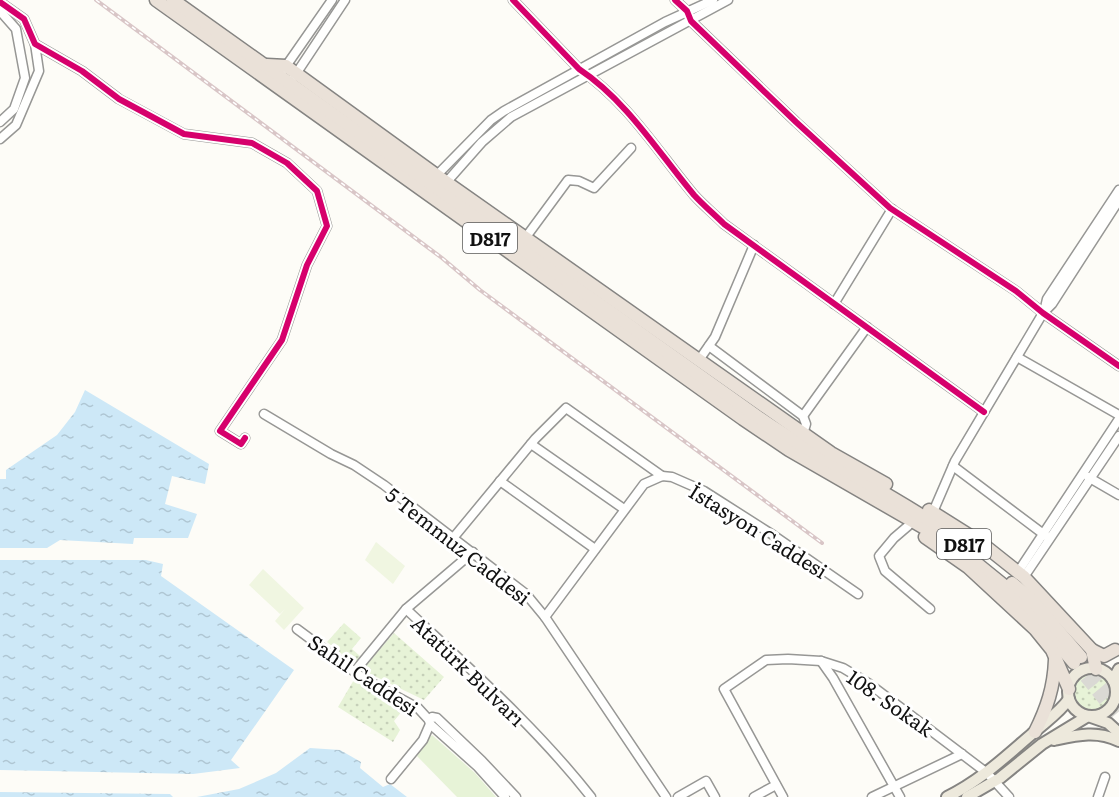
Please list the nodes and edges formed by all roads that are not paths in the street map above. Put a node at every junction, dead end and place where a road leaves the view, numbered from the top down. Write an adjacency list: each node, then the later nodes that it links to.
1 (156, 0): 16 (highway, D817)
2 (173, 0): 16 (highway)
3 (332, 0): 16 (street)
4 (345, 0): 16 (street)
5 (513, 0): 14 (street)
6 (675, 0): 11 (street)
7 (713, 0): 11 (street)
8 (728, 0): 12 (street)
9 (0, 2): 13 (street)
10 (0, 11): 17 (street)
11 (687, 11): 12 (street); 14 (street)
12 (691, 21): 15 (street); 23 (street)
13 (35, 44): 18 (street); 42 (street)
14 (579, 69): 15 (street); 20 (street)
15 (589, 75): 20 (street); 27 (street)
16 (286, 76): 20 (highway); 46 (highway, D817)
17 (0, 122)
18 (0, 139)
19 (631, 148): 26 (street)
20 (438, 183): 26 (highway); 66 (highway, D817)
21 (1119, 190): 29 (street)
22 (1119, 200): 24 (street)
23 (892, 209): 28 (street); 29 (street)
24 (1110, 214): 25 (street); 29 (street)
25 (1119, 219)
26 (526, 237): 34 (highway)
27 (754, 245): 28 (street); 31 (street)
28 (834, 304): 30 (street)
29 (1043, 313): 32 (street); 33 (street); 35 (street)
30 (867, 327): 36 (street); 38 (street)
31 (709, 346): 34 (street); 38 (street)
32 (1017, 357): 36 (street); 39 (street)
33 (1119, 359)
34 (699, 360): 40 (highway)
35 (1119, 366)
36 (984, 412): 45 (street)
37 (264, 414): 55 (street, 5 Temmuz Caddesi)
38 (803, 416): 40 (street)
39 (1119, 417): 48 (street)
40 (803, 434): 52 (highway)
41 (1119, 436): 44 (street)
42 (245, 438)
43 (531, 444): 47 (street, İstasyon Caddesi); 49 (street); 51 (street)
44 (1115, 449): 48 (street)
45 (953, 466): 52 (street); 54 (street)
46 (827, 472): 53 (highway); 66 (highway, D817)
47 (662, 476): 51 (street); 59 (street, İstasyon Caddesi)
48 (1087, 476): 50 (street); 54 (street)
49 (500, 481): 55 (street); 56 (street)
50 (1119, 495)
51 (624, 509): 56 (street)
52 (933, 512): 58 (highway)
53 (908, 526): 61 (street); 65 (highway)
54 (1047, 536): 58 (street)
55 (454, 537): 57 (street, 5 Temmuz Caddesi)
56 (595, 549): 62 (street)
57 (473, 552): 60 (street, Atatürk Bulvarı); 62 (street, 5 Temmuz Caddesi)
58 (1021, 574): 66 (highway)
59 (858, 594)
60 (406, 609): 70 (street); 87 (street, Atatürk Bulvarı)
61 (930, 609)
62 (545, 617): 88 (street, 5 Temmuz Caddesi)
63 (297, 629): 70 (street, Sahil Caddesi)
64 (1117, 647): 66 (highway); 68 (main road)
65 (1052, 650): 72 (highway); 75 (highway)
66 (1082, 656): 68 (highway)
67 (821, 662): 79 (street, 108. Sokak); 83 (street, 108. Sokak); 84 (street)
68 (1096, 669): 71 (main road); 72 (main road)
69 (1119, 669): 71 (main road)
70 (355, 671): 74 (street, Sahil Caddesi)
71 (1116, 683): 73 (main road)
72 (1069, 694): 73 (main road); 75 (main road)
73 (1088, 716): 76 (main road); 78 (main road)
74 (429, 722): 82 (street); 85 (street, Sahil Caddesi); 86 (street, Sahil Caddesi)
75 (1035, 732): 80 (main road)
76 (1119, 733)
77 (1119, 741): 78 (main road)
78 (1042, 744): 80 (main road)
79 (962, 754): 80 (street, 108. Sokak); 84 (street)
80 (991, 777): 95 (main road); 96 (main road); 97 (street, 108. Sokak)
81 (1105, 777): 98 (street)
82 (391, 779)
83 (776, 785): 91 (street); 92 (street)
84 (895, 787): 93 (street); 94 (street)
85 (505, 797)
86 (516, 797)
87 (591, 797)
88 (666, 797)
89 (678, 797): 90 (street)
90 (715, 797)
91 (754, 797)
92 (783, 797)
93 (872, 797)
94 (900, 797)
95 (947, 797)
96 (967, 797)
97 (1009, 797)
98 (1098, 797)

